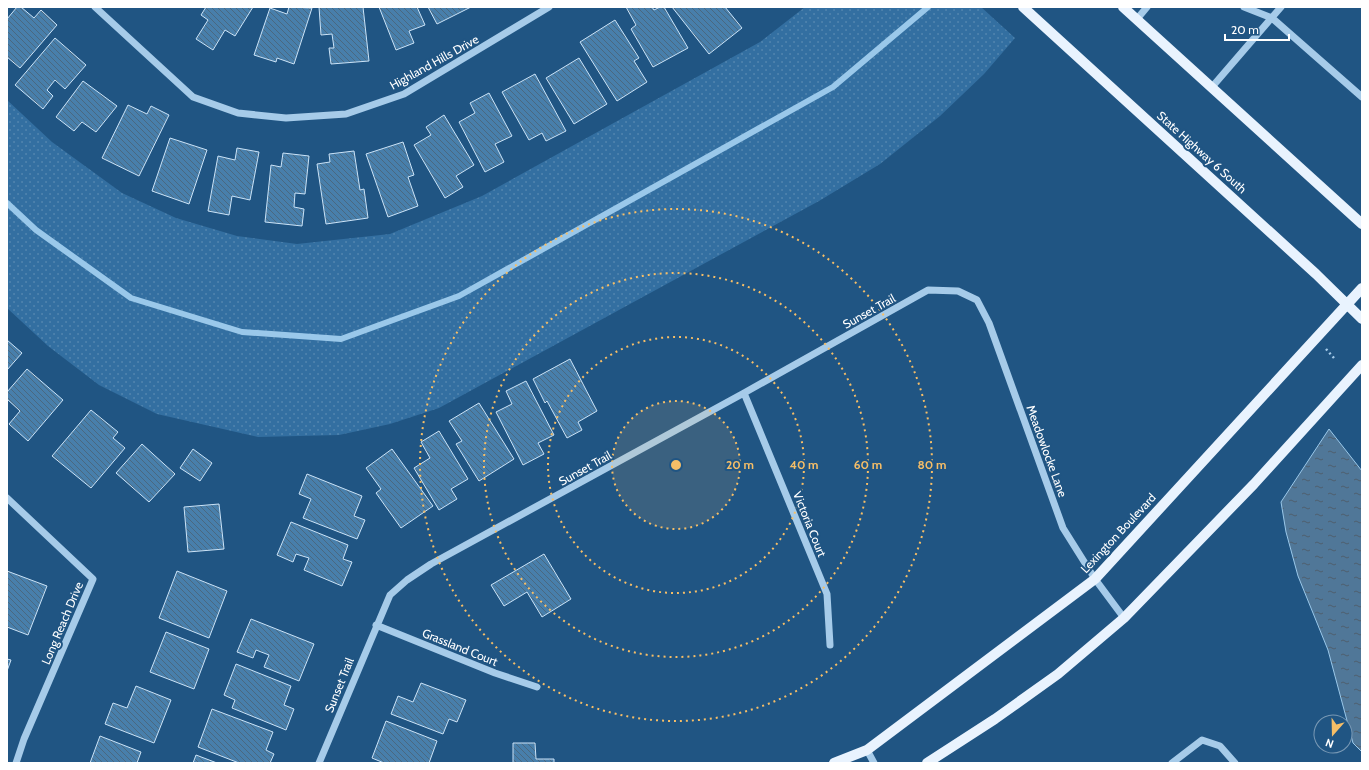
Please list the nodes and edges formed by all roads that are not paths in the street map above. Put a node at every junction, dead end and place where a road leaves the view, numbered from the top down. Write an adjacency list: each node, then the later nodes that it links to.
1 (95, 7): 2 (street, Highland Hills Drive)
2 (549, 7)
3 (1023, 7): 15 (main road, State Highway 6 South)
4 (1123, 7): 9 (main road)
5 (1147, 7): 9 (street)
6 (1244, 7): 8 (street)
7 (1281, 7): 8 (street)
8 (1272, 18): 10 (street); 11 (street)
9 (1137, 19): 10 (main road)
10 (1212, 87): 12 (main road)
11 (1362, 97)
12 (1362, 224)
13 (1362, 288): 15 (main road, Lexington Boulevard)
14 (958, 291): 18 (street, Sunset Trail); 20 (street, Meadowlocke Lane)
15 (1347, 304): 16 (main road, State Highway 6 South); 20 (main road, Lexington Boulevard)
16 (1362, 319)
17 (1362, 365): 21 (main road)
18 (744, 393): 22 (street, Sunset Trail); 23 (street, Victoria Court)
19 (7, 498): 26 (street, Long Reach Drive)
20 (1095, 579): 21 (street, Meadowlocke Lane); 25 (main road, Lexington Boulevard)
21 (1124, 618): 30 (main road)
22 (376, 625): 24 (street, Grassland Court); 27 (street, Sunset Trail)
23 (830, 645)
24 (537, 687)
25 (867, 750): 28 (main road, Lexington Boulevard); 29 (street)
26 (16, 763)
27 (319, 763)
28 (834, 763)
29 (874, 763)
30 (927, 763)
31 (1172, 763): 32 (street)
32 (1235, 763)

